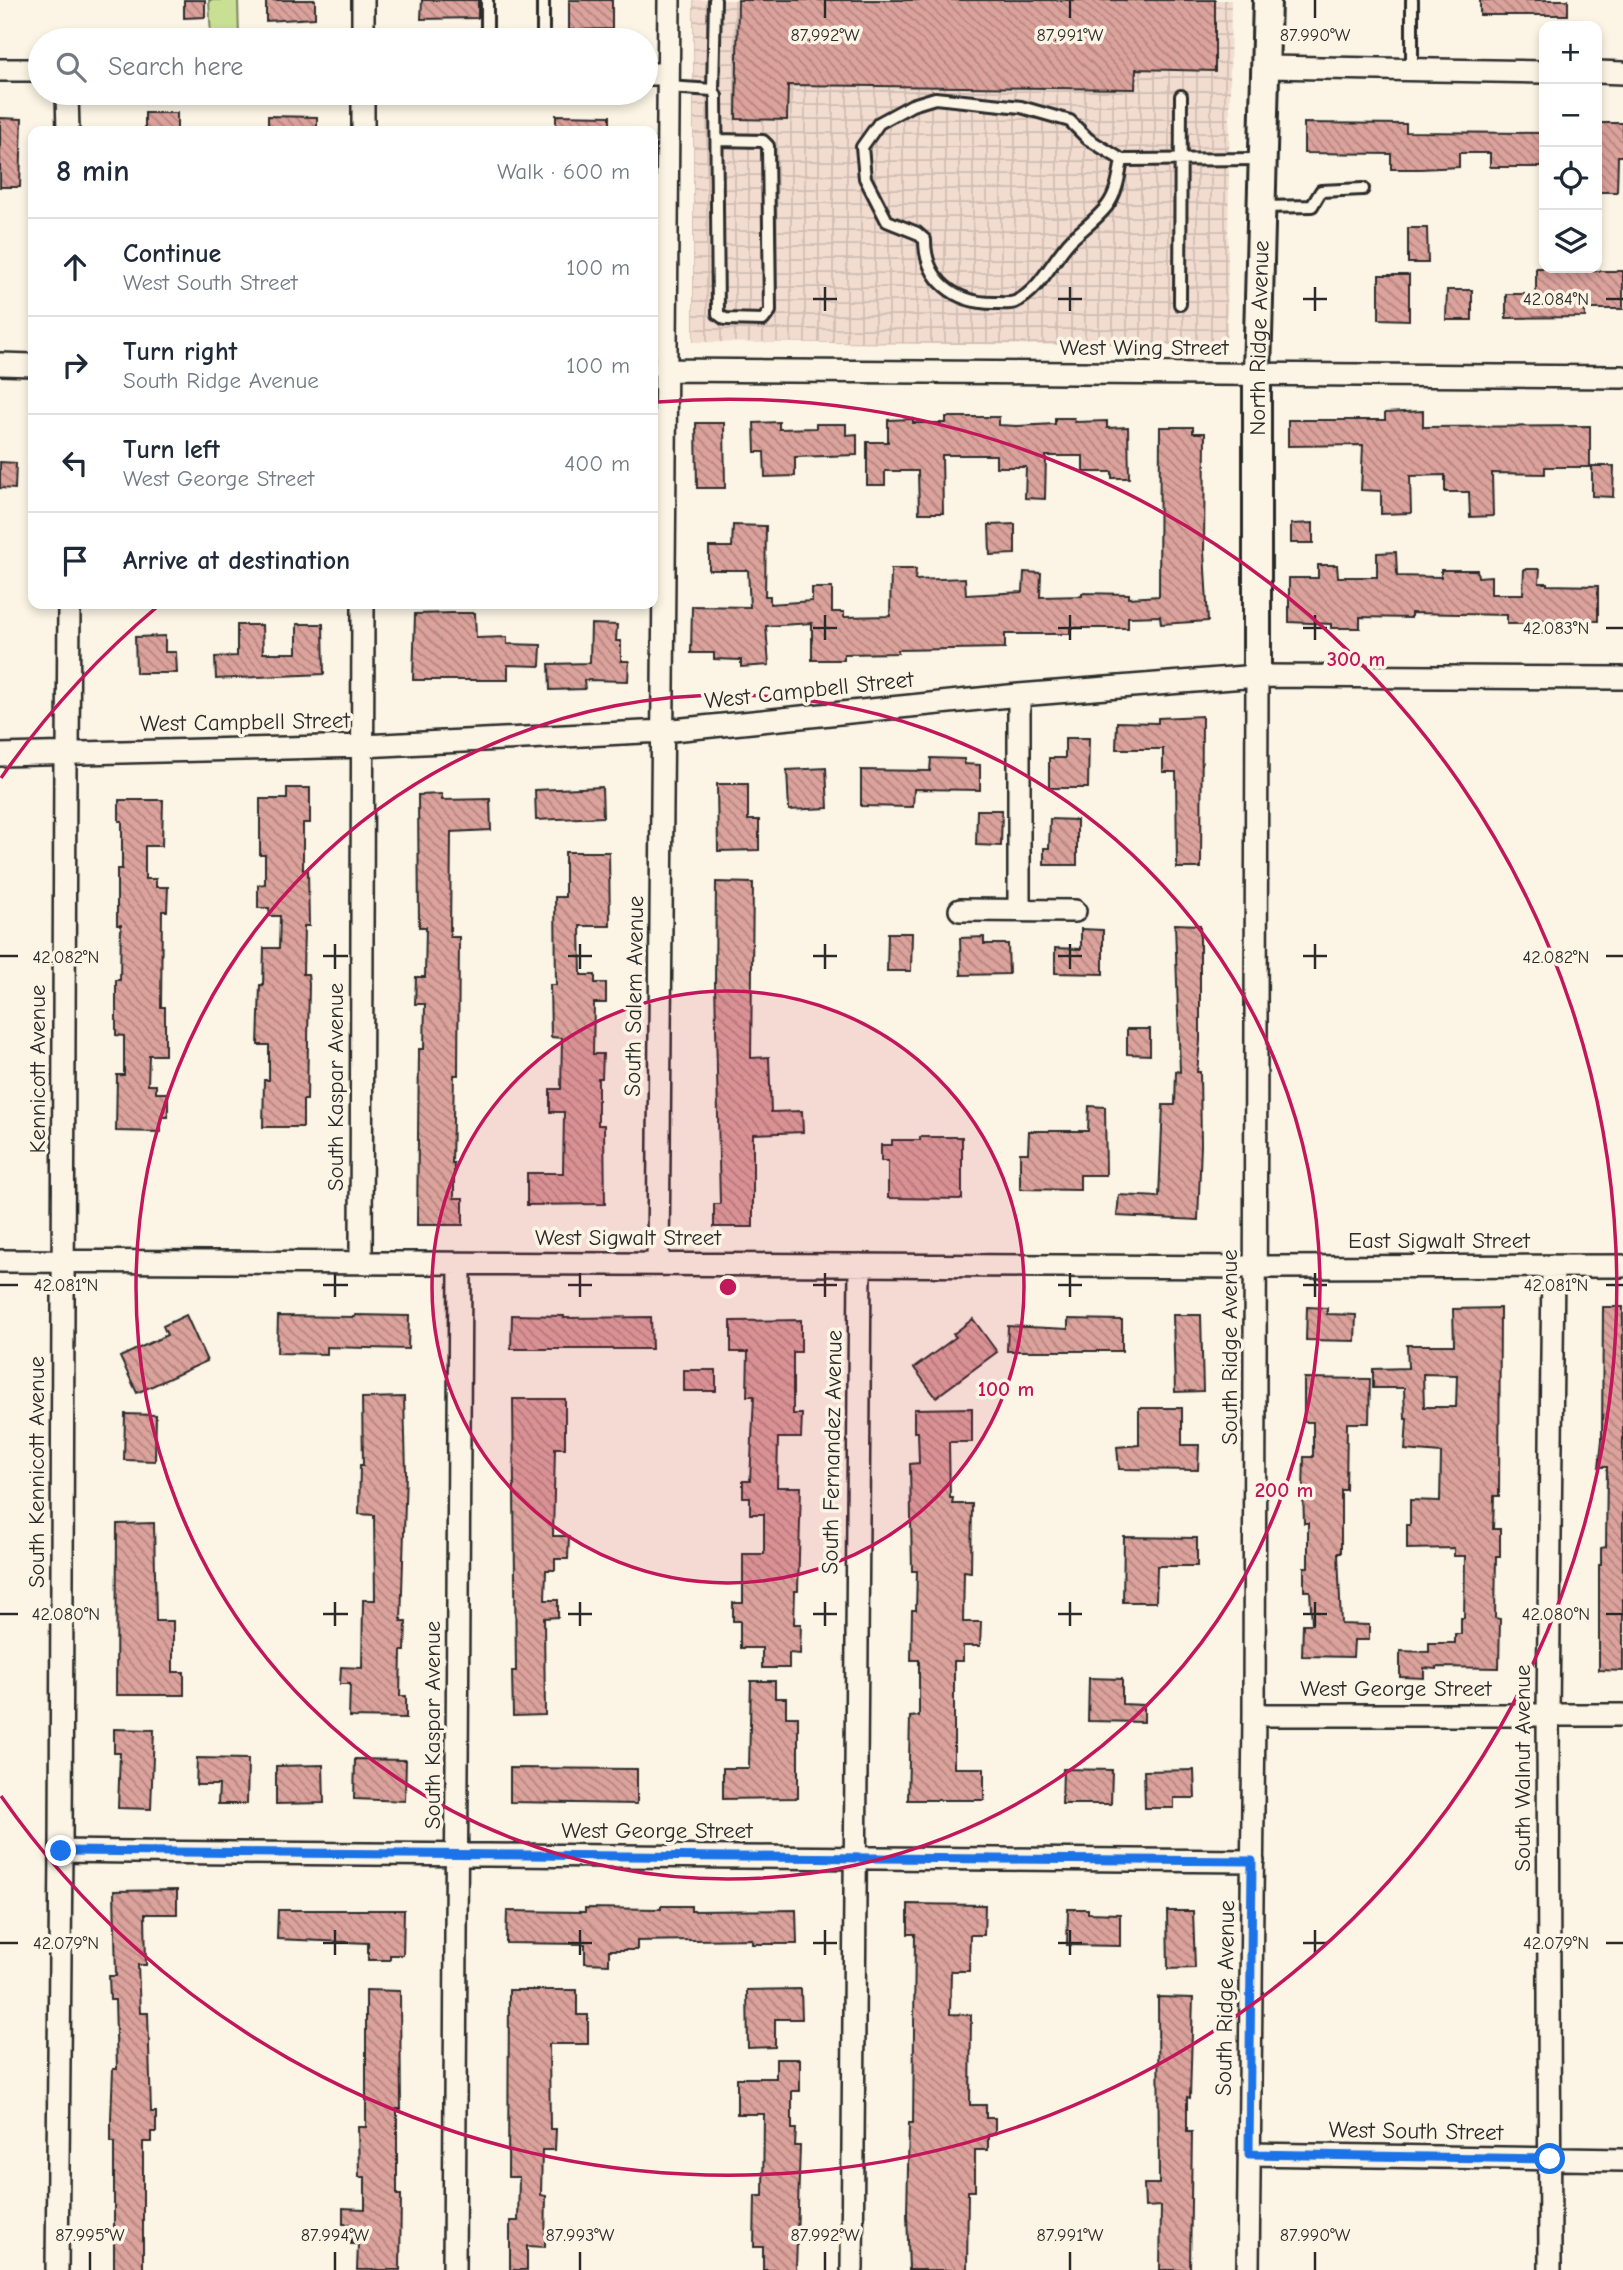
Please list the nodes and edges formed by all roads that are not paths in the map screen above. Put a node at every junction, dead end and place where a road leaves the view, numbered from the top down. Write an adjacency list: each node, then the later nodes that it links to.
1 (363, 0): 8 (street)
2 (488, 0): 9 (lane)
3 (543, 0): 10 (lane)
4 (669, 0): 19 (street, South Salem Avenue)
5 (715, 0): 20 (lane)
6 (1266, 0): 11 (street, North Ridge Avenue)
7 (1412, 0): 12 (lane)
8 (363, 28)
9 (487, 28)
10 (543, 28)
11 (1266, 67): 12 (street); 27 (street, North Ridge Avenue)
12 (1412, 69): 15 (street)
13 (0, 70): 14 (street)
14 (28, 71)
15 (1539, 72)
16 (1602, 72): 17 (street)
17 (1623, 73)
18 (658, 78): 19 (street)
19 (668, 81): 20 (lane); 35 (street, South Salem Avenue)
20 (713, 90): 26 (lane)
21 (1181, 96): 29 (lane)
22 (67, 105): 24 (street)
23 (363, 105): 25 (street)
24 (68, 126)
25 (363, 126)
26 (717, 140): 26 (lane)
27 (1264, 159): 29 (lane); 31 (street, North Ridge Avenue)
28 (1122, 160): 28 (lane); 29 (lane)
29 (1181, 160): 32 (lane)
30 (1363, 189): 31 (lane)
31 (1262, 207): 36 (street, North Ridge Avenue)
32 (1180, 304)
33 (0, 365): 34 (street)
34 (28, 365)
35 (664, 370): 36 (street, West Wing Street); 43 (street, South Salem Avenue)
36 (1257, 374): 37 (street, West Wing Street); 40 (street, North Ridge Avenue)
37 (1623, 377)
38 (69, 609): 45 (street, Kennicott Avenue)
39 (363, 609): 44 (street, South Kaspar Avenue)
40 (1257, 676): 41 (street, West Campbell Street); 42 (street, West Campbell Street); 58 (street, South Ridge Avenue)
41 (1623, 678)
42 (1019, 695): 43 (street, West Campbell Street); 48 (street)
43 (663, 731): 44 (street, West Campbell Street); 53 (street, South Salem Avenue)
44 (363, 746): 45 (street, West Campbell Street); 52 (street, South Kaspar Avenue)
45 (68, 753): 46 (street, West Campbell Street); 51 (street, Kennicott Avenue)
46 (0, 755)
47 (960, 910): 48 (street)
48 (1019, 910): 49 (street)
49 (1075, 911)
50 (0, 1261): 51 (street, West Sigwalt Street)
51 (62, 1262): 52 (street, West Sigwalt Street); 62 (street, South Kennicott Avenue)
52 (361, 1262): 54 (street, West Sigwalt Street)
53 (658, 1262): 54 (street, West Sigwalt Street); 55 (street, West Sigwalt Street)
54 (460, 1264): 64 (street, South Kaspar Avenue)
55 (860, 1265): 58 (street, West Sigwalt Street); 63 (street, South Fernandez Avenue)
56 (1553, 1266): 57 (street, East Sigwalt Street); 58 (street, East Sigwalt Street); 59 (street, South Walnut Avenue)
57 (1623, 1266)
58 (1256, 1267): 60 (street, South Ridge Avenue)
59 (1548, 1714): 60 (street, West George Street); 61 (street, West George Street); 67 (street, South Walnut Avenue)
60 (1254, 1715): 65 (street, South Ridge Avenue)
61 (1623, 1715)
62 (61, 1851): 64 (street, West George Street); 69 (street, South Kennicott Avenue)
63 (855, 1856): 64 (street, West George Street); 65 (street, West George Street); 71 (street, South Fernandez Avenue)
64 (458, 1857): 70 (street, South Kaspar Avenue)
65 (1252, 1861): 66 (street, South Ridge Avenue)
66 (1249, 2154): 67 (street, West South Street); 72 (street, South Ridge Avenue)
67 (1550, 2159): 68 (street, West South Street); 73 (street, South Walnut Avenue)
68 (1623, 2160)
69 (57, 2270)
70 (454, 2270)
71 (852, 2270)
72 (1248, 2270)
73 (1549, 2270)

